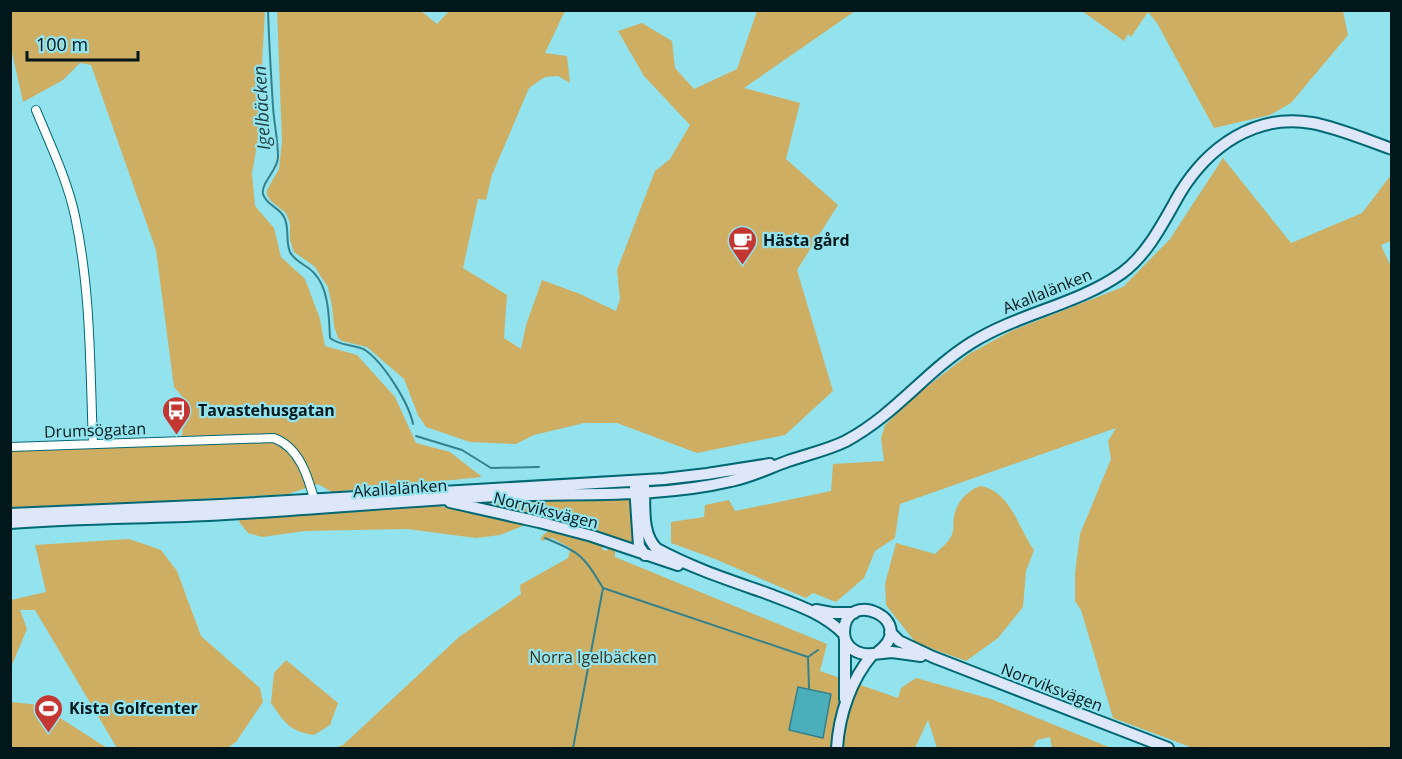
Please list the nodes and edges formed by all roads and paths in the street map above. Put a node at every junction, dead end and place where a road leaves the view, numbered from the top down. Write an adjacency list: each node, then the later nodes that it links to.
1 (36, 110): 3 (street)
2 (1392, 149): 5 (main road, Akallalänken)
3 (93, 444): 4 (street, Drumsögatan); 9 (street, Drumsögatan)
4 (10, 447)
5 (788, 461): 6 (main road, Akallalänken); 7 (main road, Akallalänken)
6 (639, 479): 7 (main road, Norrviksvägen); 9 (main road, Akallalänken)
7 (640, 492): 8 (main road, Akallalänken); 12 (main road, Norrviksvägen); 13 (main road, Norrviksvägen)
8 (438, 500): 9 (main road, Akallalänken); 12 (main road, Norrviksvägen)
9 (316, 504): 10 (main road, Akallalänken); 11 (main road, Akallalänken)
10 (10, 514)
11 (10, 523)
12 (645, 555): 13 (main road, Norrviksvägen)
13 (703, 570): 14 (main road, Norrviksvägen)
14 (806, 608): 15 (main road, Norrviksvägen); 17 (main road, Norrviksvägen)
15 (854, 613): 16 (main road); 17 (main road)
16 (890, 632): 18 (main road); 19 (main road, Norrviksvägen)
17 (844, 637): 18 (main road); 20 (main road)
18 (876, 653): 19 (main road, Norrviksvägen); 20 (main road)
19 (933, 657): 22 (main road, Norrviksvägen)
20 (845, 704): 21 (main road)
21 (837, 748)
22 (1165, 748)

